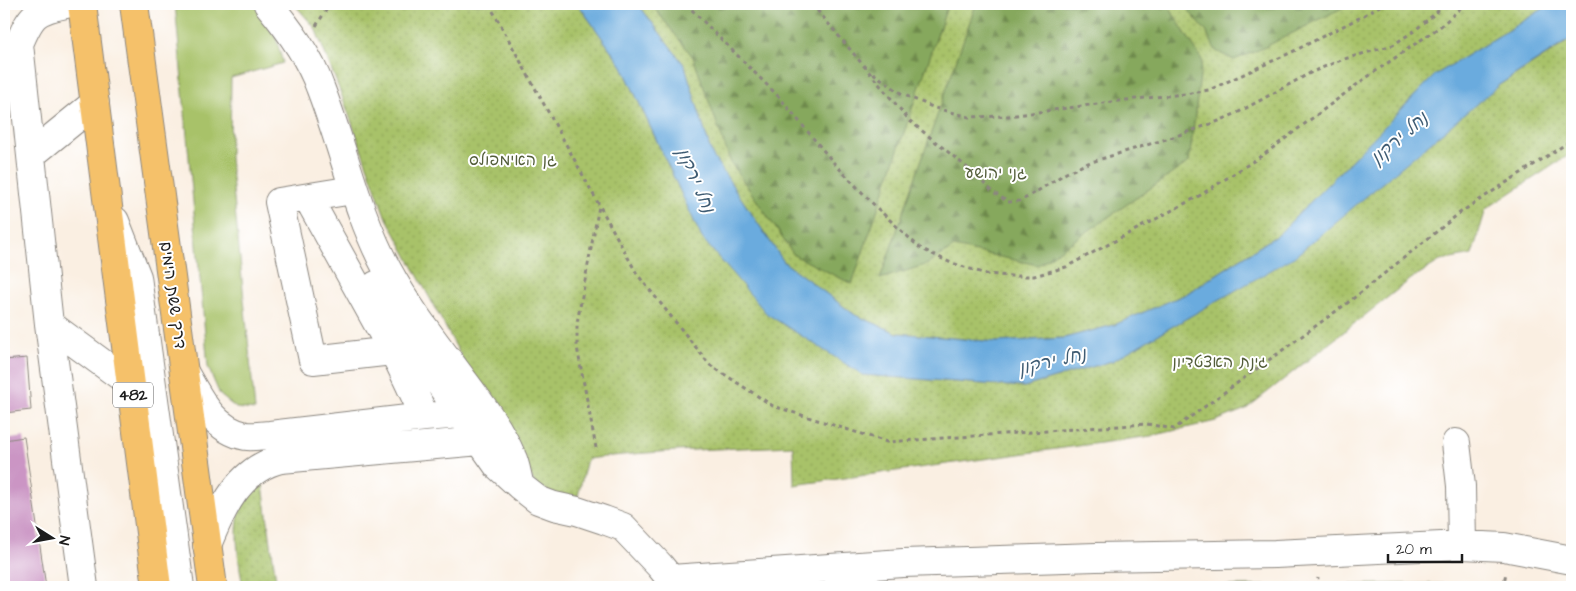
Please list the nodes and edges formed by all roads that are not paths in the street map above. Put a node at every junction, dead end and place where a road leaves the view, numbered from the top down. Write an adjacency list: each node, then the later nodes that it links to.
1 (66, 4): 6 (lane)
2 (82, 4): 5 (main road, 482)
3 (134, 4): 12 (main road, דרך ששת הימים)
4 (268, 4): 7 (lane)
5 (95, 103): 6 (lane); 9 (main road, 482)
6 (31, 155): 10 (lane)
7 (353, 190): 8 (lane); 14 (lane); 16 (lane)
8 (308, 198): 11 (lane); 11 (lane)
9 (108, 203): 13 (main road, 482); 24 (lane)
10 (49, 324): 13 (lane); 22 (lane)
11 (392, 351): 15 (lane)
12 (184, 372): 15 (lane); 18 (main road, דרך ששת הימים)
13 (131, 384): 23 (main road, 482)
14 (461, 414): 15 (lane); 16 (lane)
15 (425, 417)
16 (485, 429): 18 (lane); 21 (lane)
17 (1456, 443): 19 (lane)
18 (207, 545): 25 (main road, דרך ששת הימים)
19 (1462, 545): 20 (lane); 21 (lane)
20 (1572, 560)
21 (674, 583)
22 (84, 587)
23 (157, 587)
24 (180, 587)
25 (213, 587)

